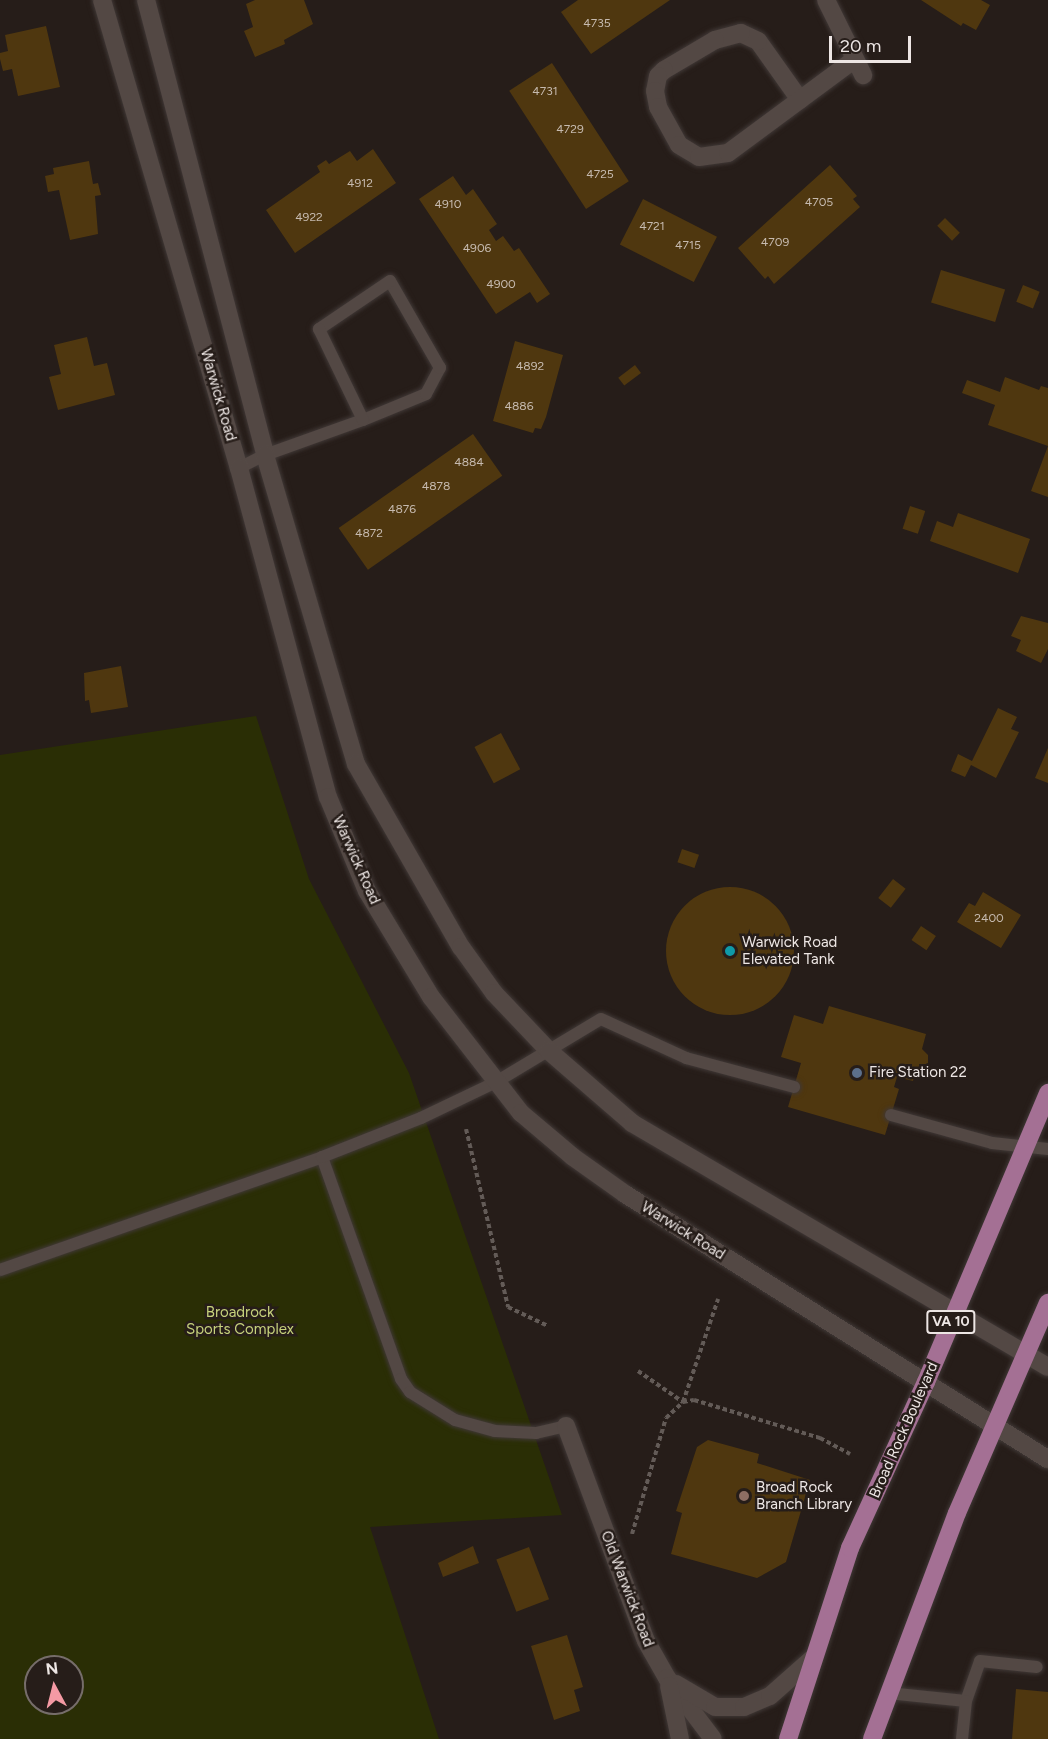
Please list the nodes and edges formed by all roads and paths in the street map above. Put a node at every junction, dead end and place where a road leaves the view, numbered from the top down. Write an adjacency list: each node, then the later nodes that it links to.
1 (102, 0): 7 (main road, Warwick Road)
2 (146, 0): 6 (main road, Warwick Road)
3 (826, 0): 4 (main road)
4 (800, 100): 4 (main road)
5 (363, 420): 5 (lane); 6 (lane)
6 (266, 455): 7 (lane); 8 (main road, Warwick Road)
7 (239, 468): 9 (main road, Warwick Road)
8 (549, 1051): 9 (lane); 10 (lane); 20 (main road, Warwick Road)
9 (496, 1082): 16 (lane); 25 (main road, Warwick Road)
10 (794, 1087)
11 (1048, 1093): 14 (main road, Broad Rock Boulevard / VA 10)
12 (891, 1115): 14 (lane)
13 (466, 1129): 21 (path)
14 (1025, 1147): 15 (lane); 20 (main road, Broad Rock Boulevard / VA 10)
15 (1048, 1149)
16 (322, 1157): 17 (lane); 27 (lane)
17 (0, 1270)
18 (718, 1299): 26 (path)
19 (1048, 1303): 22 (main road)
20 (955, 1314): 22 (main road, Warwick Road); 25 (main road, Broad Rock Boulevard / VA 10)
21 (548, 1326)
22 (1026, 1354): 23 (main road, Warwick Road); 28 (main road)
23 (1048, 1367)
24 (638, 1371): 26 (path)
25 (926, 1382): 28 (main road, Warwick Road); 32 (main road, Broad Rock Boulevard / VA 10)
26 (683, 1402): 29 (path); 31 (path)
27 (566, 1426): 34 (main road, Old Warwick Road)
28 (995, 1426): 30 (main road, Warwick Road); 35 (main road)
29 (850, 1454)
30 (1048, 1458)
31 (632, 1534)
32 (813, 1658): 34 (main road); 39 (main road, Broad Rock Boulevard / VA 10)
33 (1038, 1667): 36 (lane)
34 (667, 1678): 37 (main road); 38 (main road, Old Warwick Road)
35 (888, 1693): 36 (lane); 40 (main road)
36 (966, 1701): 41 (lane)
37 (680, 1739)
38 (712, 1739)
39 (788, 1739)
40 (872, 1739)
41 (962, 1739)

